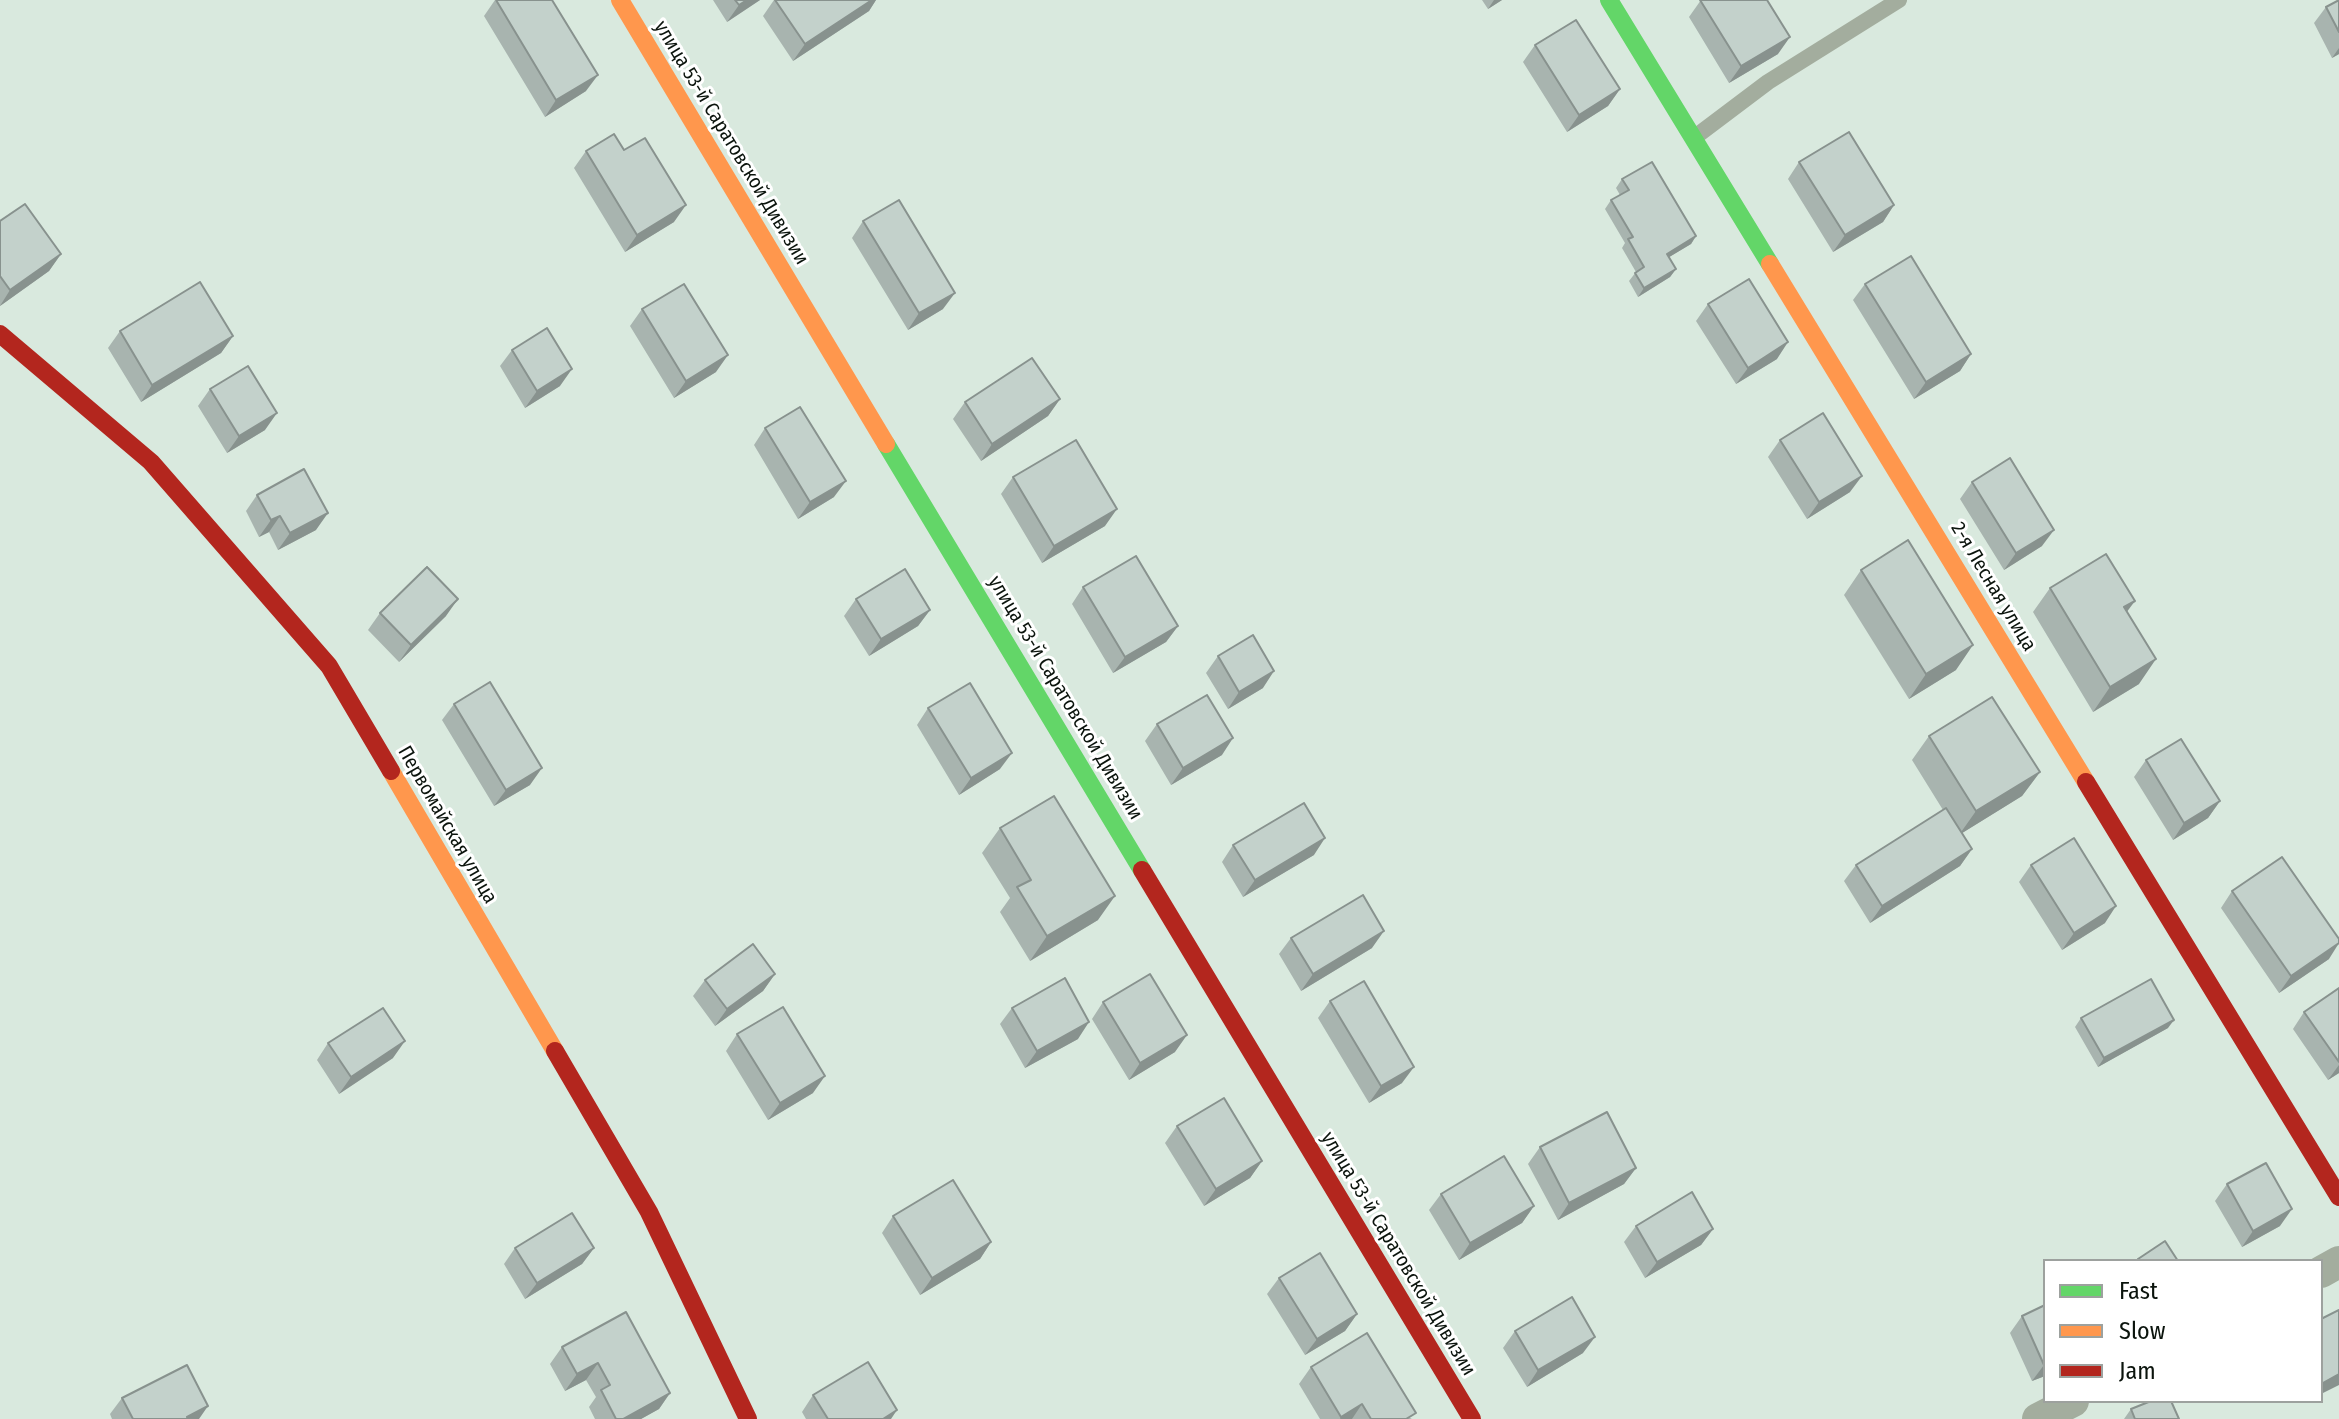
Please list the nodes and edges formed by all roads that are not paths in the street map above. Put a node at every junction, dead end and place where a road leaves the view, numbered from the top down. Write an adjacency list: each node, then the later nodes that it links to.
1 (620, 0): 9 (street, улица 53-й Саратовской Дивизии)
2 (1609, 0): 4 (street, 2-я Лесная улица)
3 (1899, 0): 4 (lane)
4 (1693, 138): 6 (street, 2-я Лесная улица)
5 (0, 334): 8 (street, Первомайская улица)
6 (2339, 1197)
7 (2069, 1403): 10 (street)
8 (748, 1419)
9 (1472, 1419)
10 (2038, 1419)

